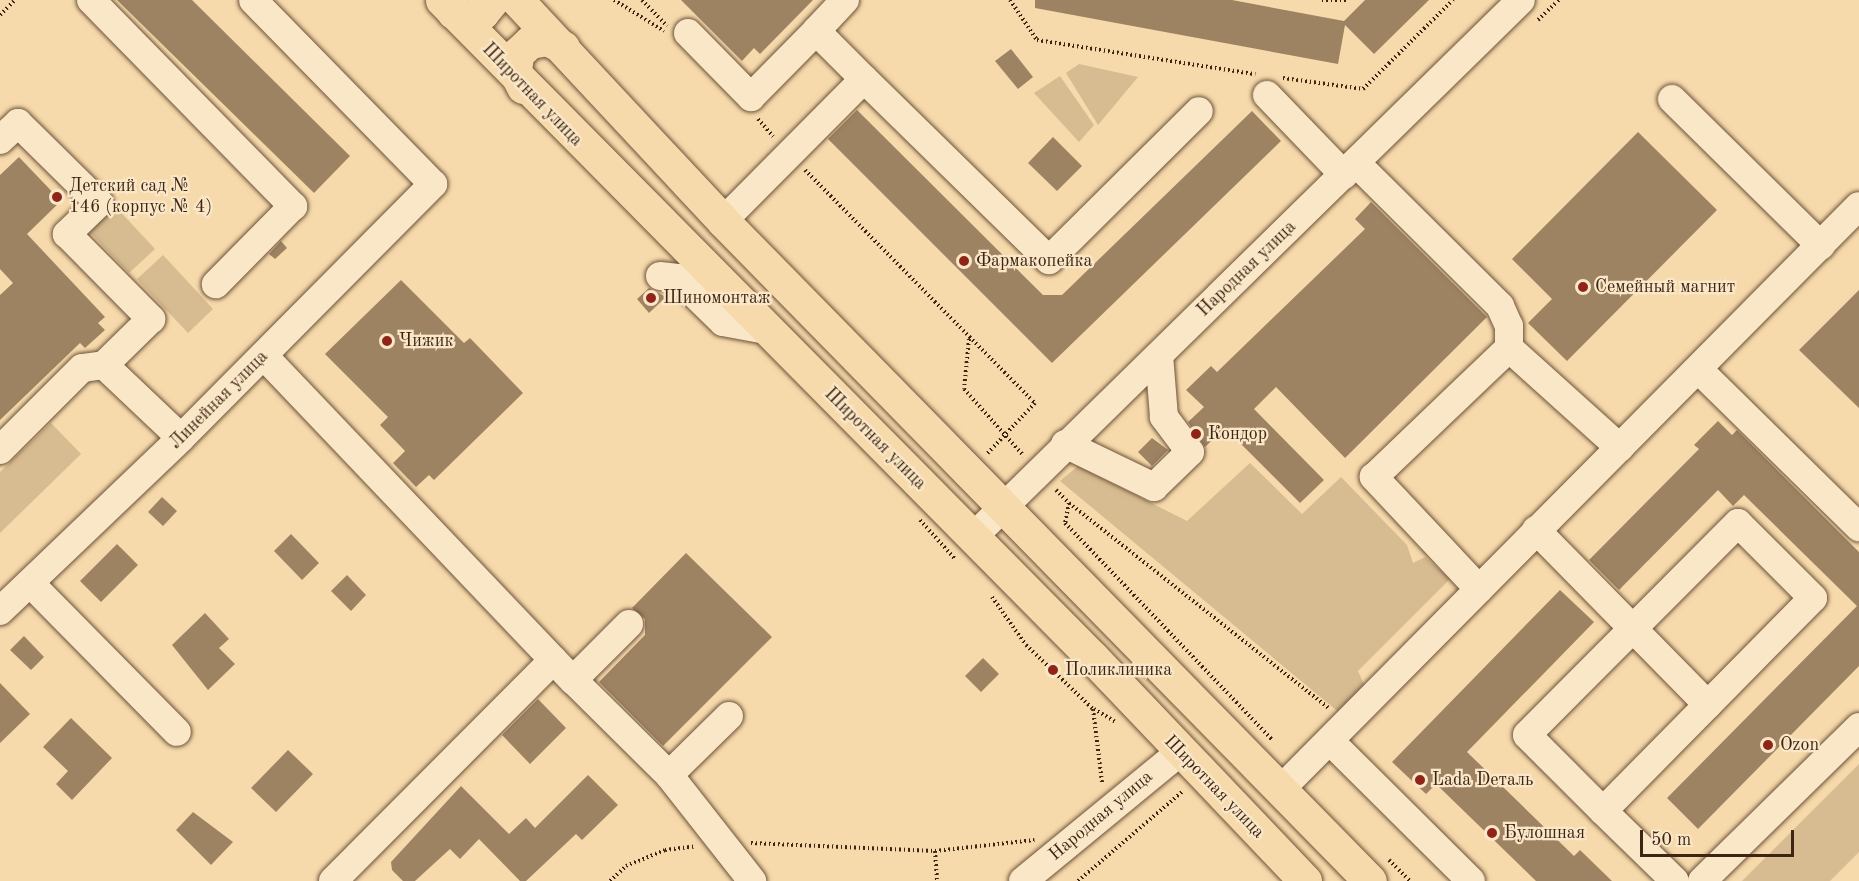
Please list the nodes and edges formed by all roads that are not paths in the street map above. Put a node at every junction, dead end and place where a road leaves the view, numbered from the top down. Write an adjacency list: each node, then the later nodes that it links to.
1 (91, 0): 22 (street)
2 (253, 0): 26 (street, Линейная улица)
3 (493, 0): 6 (main road)
4 (517, 0): 10 (main road)
5 (845, 0): 8 (street)
6 (447, 6): 13 (main road, Широтная улица)
7 (1528, 12): 17 (street, Народная улица)
8 (816, 31): 9 (street); 11 (street)
9 (677, 33)
10 (563, 47): 13 (main road); 19 (main road)
11 (864, 79): 15 (street); 19 (street)
12 (1266, 82): 17 (street)
13 (523, 87): 23 (main road, Широтная улица)
14 (1672, 99): 20 (street)
15 (1200, 111)
16 (0, 140): 27 (street)
17 (1350, 169): 24 (street); 25 (street, Народная улица)
18 (1859, 206): 20 (street)
19 (723, 221): 33 (main road)
20 (1821, 246): 28 (street)
21 (660, 276): 23 (street)
22 (216, 284)
23 (766, 330): 36 (main road, Широтная улица)
24 (1509, 348): 31 (street); 38 (street)
25 (1159, 355): 30 (street, Народная улица); 30 (street)
26 (264, 356): 29 (street, Линейная улица); 42 (street)
27 (104, 365): 29 (street); 32 (street)
28 (1700, 371): 31 (street); 34 (street)
29 (181, 438): 37 (street, Линейная улица)
30 (1065, 444): 33 (street, Народная улица)
31 (1620, 448): 35 (street)
32 (0, 450)
33 (1003, 503): 36 (street, Народная улица); 50 (main road)
34 (1859, 527)
35 (1536, 530): 38 (street); 41 (street)
36 (966, 551): 48 (main road, Широтная улица)
37 (30, 583): 39 (street, Линейная улица); 46 (street)
38 (1479, 588): 47 (street)
39 (0, 611)
40 (629, 624): 42 (street)
41 (1633, 628): 43 (street); 43 (street); 51 (street)
42 (563, 670): 49 (street); 53 (street)
43 (1707, 705): 51 (street)
44 (729, 716): 49 (street)
45 (1859, 727): 59 (street)
46 (177, 732)
47 (1340, 733): 50 (street); 57 (street)
48 (1180, 752): 55 (street, Народная улица); 56 (main road, Широтная улица)
49 (669, 775): 54 (street)
50 (1291, 780): 52 (main road)
51 (1603, 811): 58 (street)
52 (1377, 868)
53 (333, 881)
54 (752, 881)
55 (1023, 881)
56 (1305, 881)
57 (1471, 881)
58 (1675, 881)
59 (1702, 881)

